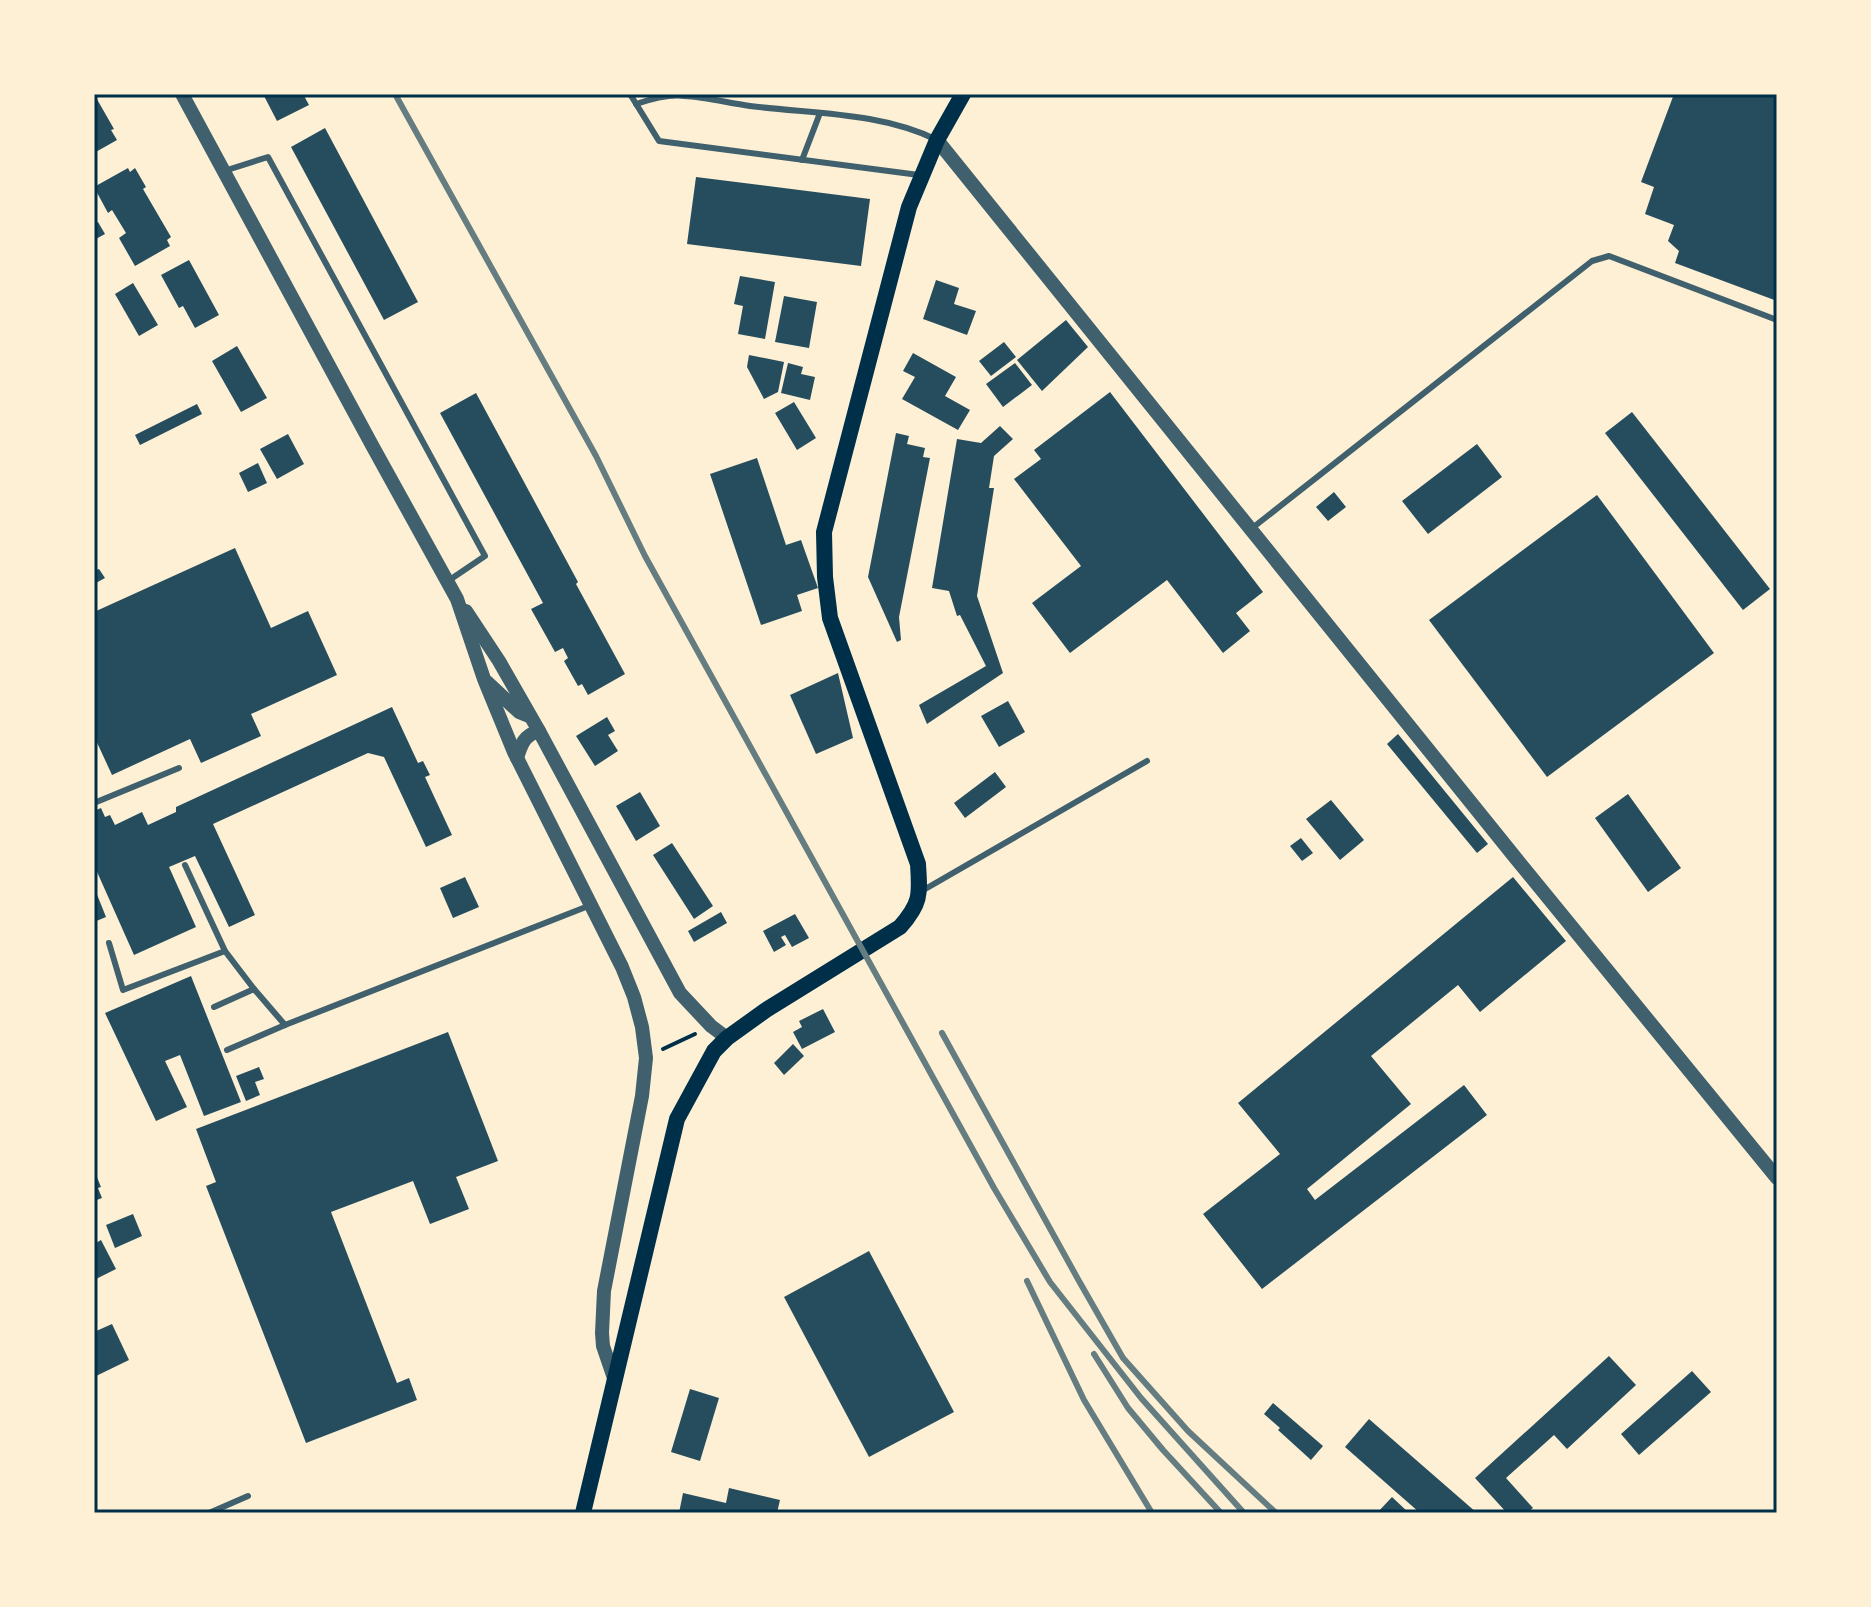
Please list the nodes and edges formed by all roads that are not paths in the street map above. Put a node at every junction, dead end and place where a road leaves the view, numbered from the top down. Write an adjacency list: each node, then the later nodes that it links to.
1 (182, 94): 8 (street)
2 (630, 94): 4 (lane)
3 (963, 94): 6 (main road)
4 (636, 104): 5 (lane); 7 (lane)
5 (820, 113): 6 (lane); 7 (lane)
6 (937, 140): 9 (main road); 11 (street)
7 (802, 160): 9 (lane)
8 (224, 171): 12 (street); 12 (lane)
9 (922, 176): 22 (main road)
10 (1777, 320): 11 (lane)
11 (1251, 529): 31 (street)
12 (447, 582): 13 (street)
13 (457, 599): 14 (street); 15 (street)
14 (484, 679): 15 (street); 17 (street)
15 (531, 717): 16 (street)
16 (539, 731): 17 (street); 29 (street)
17 (517, 758): 23 (street)
18 (1147, 761): 22 (lane)
19 (179, 768): 20 (lane)
20 (94, 803)
21 (185, 865): 25 (lane)
22 (920, 892): 29 (main road)
23 (591, 905): 28 (lane); 32 (street)
24 (109, 943): 25 (lane)
25 (225, 951): 26 (lane)
26 (254, 989): 27 (lane); 28 (lane)
27 (214, 1007)
28 (285, 1025): 30 (lane)
29 (727, 1038): 32 (main road)
30 (227, 1050)
31 (1777, 1178)
32 (615, 1381): 35 (main road)
33 (248, 1496): 34 (lane)
34 (209, 1513)
35 (583, 1513)

